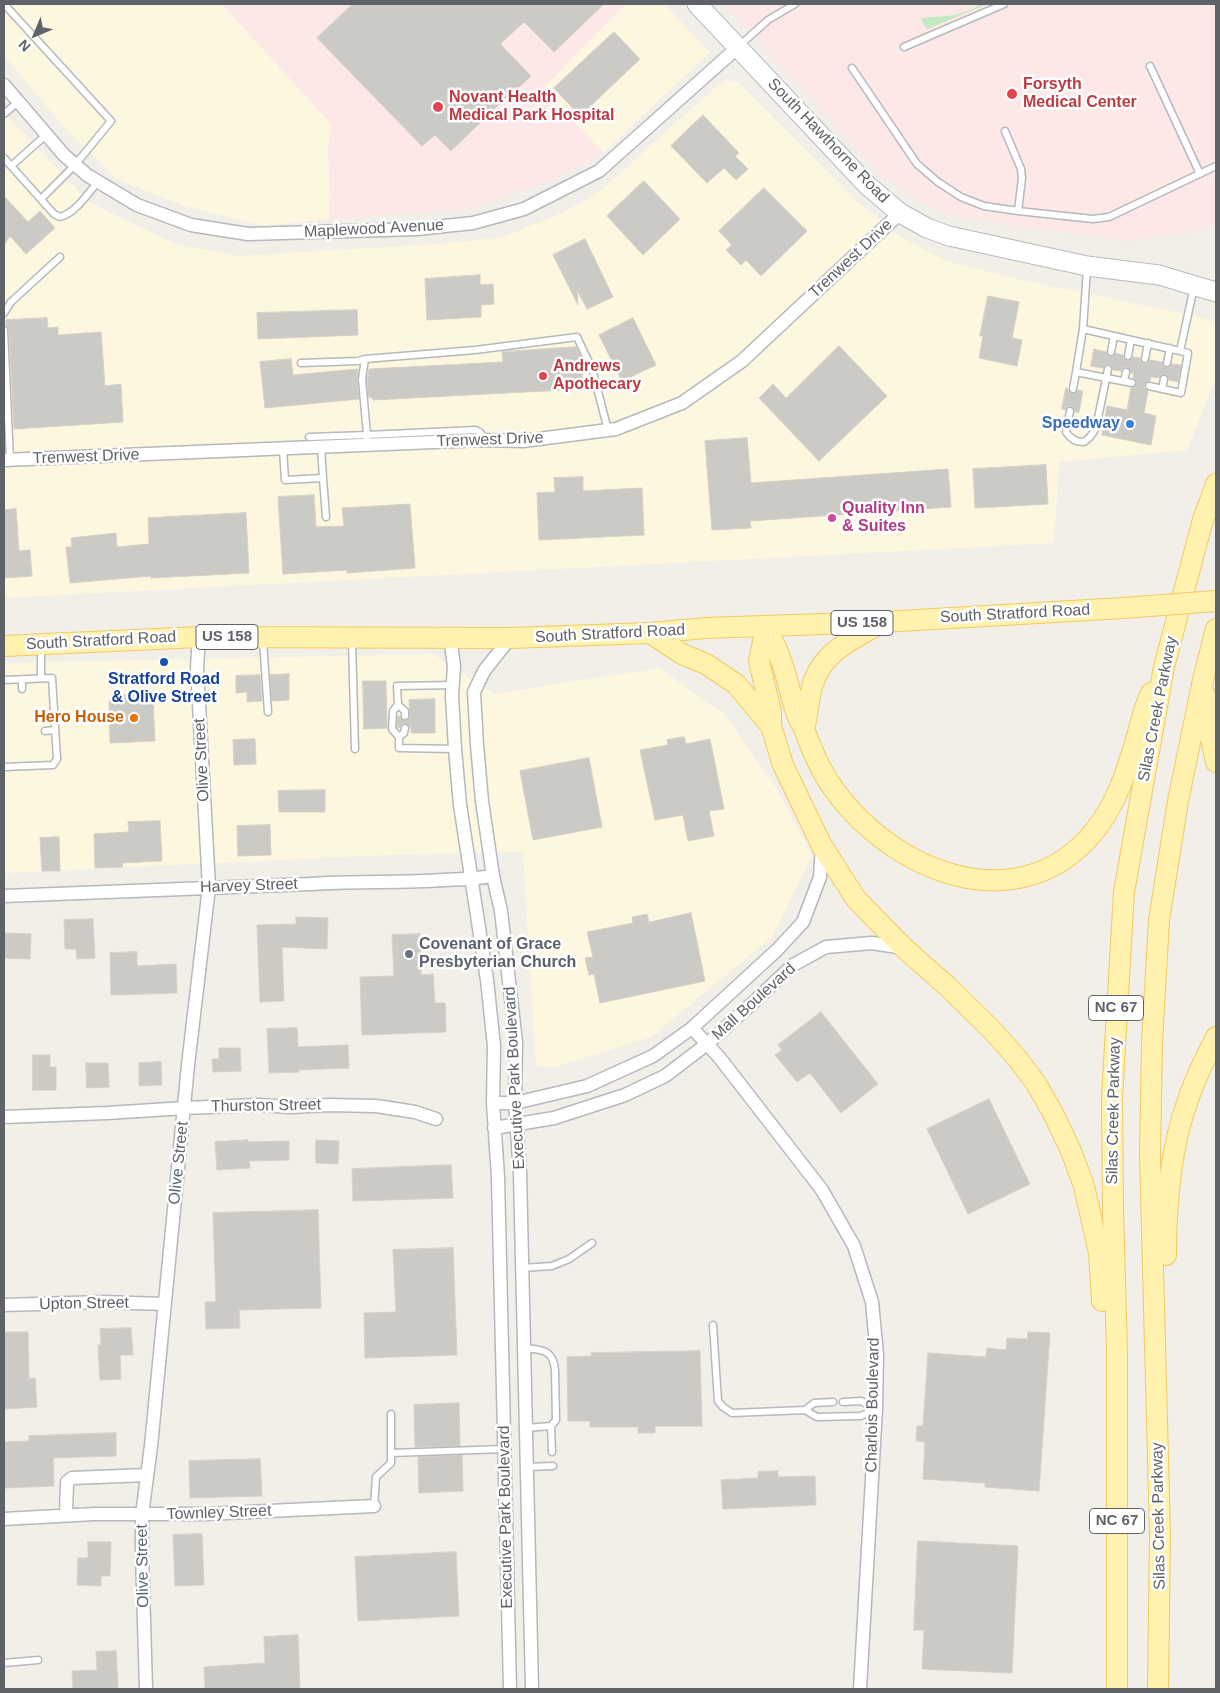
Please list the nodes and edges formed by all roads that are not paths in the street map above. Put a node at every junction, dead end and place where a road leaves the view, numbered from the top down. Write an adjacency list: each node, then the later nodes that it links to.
1 (4, 4): 15 (lane)
2 (696, 4): 5 (main road, South Hawthorne Road)
3 (795, 4): 5 (lane)
4 (1004, 4): 6 (lane)
5 (738, 47): 19 (street, Maplewood Avenue); 22 (main road, South Hawthorne Road)
6 (904, 47)
7 (1150, 66): 18 (lane)
8 (852, 68): 21 (lane)
9 (4, 85): 10 (street, Maplewood Avenue)
10 (18, 102): 11 (lane); 13 (street, Maplewood Avenue)
11 (4, 114)
12 (1005, 131): 21 (lane)
13 (46, 135): 15 (street, Maplewood Avenue); 16 (lane)
14 (4, 158): 16 (lane)
15 (75, 165): 19 (street, Maplewood Avenue); 20 (lane)
16 (11, 166): 20 (lane)
17 (1216, 166): 18 (lane)
18 (1200, 174): 21 (lane)
19 (98, 182): 20 (lane)
20 (41, 199)
21 (1018, 211)
22 (900, 213): 24 (main road, South Hawthorne Road); 52 (street, Trenwest Drive)
23 (60, 257): 27 (lane)
24 (1087, 266): 25 (main road, South Hawthorne Road); 28 (lane)
25 (1194, 286): 26 (main road, South Hawthorne Road); 34 (lane)
26 (1216, 292)
27 (4, 313)
28 (1083, 329): 30 (lane); 42 (lane)
29 (4, 330): 57 (lane)
30 (1114, 336): 31 (lane); 35 (lane)
31 (1131, 340): 32 (lane); 36 (lane)
32 (1148, 343): 33 (lane); 38 (lane)
33 (1170, 348): 34 (lane); 40 (lane)
34 (1180, 351): 50 (lane)
35 (1111, 352)
36 (1128, 356)
37 (365, 359): 39 (lane); 52 (lane); 54 (lane)
38 (1145, 359)
39 (301, 363)
40 (1167, 363)
41 (1108, 369): 44 (lane)
42 (1076, 372): 44 (lane); 49 (lane)
43 (1126, 372): 46 (lane)
44 (1107, 378): 46 (lane); 51 (lane)
45 (1164, 379): 50 (lane)
46 (1124, 381): 47 (lane)
47 (1132, 382)
48 (1149, 386): 50 (lane)
49 (1073, 389)
50 (1162, 389)
51 (1070, 411)
52 (608, 430): 54 (street, Trenwest Drive)
53 (309, 437): 54 (lane)
54 (368, 440): 55 (street, Trenwest Drive)
55 (321, 447): 56 (street, Trenwest Drive); 58 (lane)
56 (282, 449): 57 (street, Trenwest Drive); 58 (lane)
57 (7, 460)
58 (323, 478): 60 (lane)
59 (1216, 484): 73 (main road, Silas Creek Parkway / NC 67)
60 (326, 517)
61 (1216, 601): 62 (main road, South Stratford Road / US 158, bridge)
62 (883, 622): 63 (main road, South Stratford Road / US 158); 85 (main road)
63 (766, 627): 65 (main road, South Stratford Road / US 158); 83 (main road); 85 (main road)
64 (1216, 629): 77 (main road, Silas Creek Parkway / NC 67)
65 (650, 633): 70 (main road, South Stratford Road / US 158); 83 (main road)
66 (199, 636): 67 (main road, South Stratford Road / US 158); 71 (main road, South Stratford Road / US 158); 96 (street, Olive Street)
67 (263, 637): 68 (main road, South Stratford Road / US 158); 81 (lane)
68 (352, 637): 69 (main road, South Stratford Road / US 158); 89 (lane)
69 (450, 637): 70 (main road, South Stratford Road / US 158); 78 (street, Executive Park Boulevard)
70 (510, 638): 94 (street, Executive Park Boulevard)
71 (41, 644): 72 (main road, South Stratford Road / US 158); 74 (lane)
72 (4, 646)
73 (1164, 667): 85 (main road); 120 (main road, Silas Creek Parkway / NC 67)
74 (41, 678): 75 (lane); 86 (lane)
75 (22, 679): 76 (lane); 79 (lane)
76 (4, 680)
77 (1203, 680): 91 (main road); 125 (main road, Silas Creek Parkway / NC 67)
78 (453, 685): 80 (lane); 90 (street, Executive Park Boulevard)
79 (22, 689)
80 (398, 705): 82 (lane); 88 (lane)
81 (268, 712)
82 (405, 716)
83 (771, 726): 93 (main road)
84 (405, 728): 88 (lane)
85 (804, 729)
86 (55, 730): 87 (lane); 92 (lane)
87 (45, 731)
88 (399, 737): 90 (lane)
89 (355, 749)
90 (455, 749): 95 (street, Executive Park Boulevard)
91 (1216, 762)
92 (4, 767)
93 (822, 846): 98 (main road); 99 (street, Mall Boulevard)
94 (494, 876): 95 (street, Harvey Street); 105 (street, Executive Park Boulevard)
95 (472, 880): 96 (street, Harvey Street); 104 (street, Executive Park Boulevard)
96 (209, 887): 97 (street, Harvey Street); 106 (street, Olive Street)
97 (4, 896)
98 (904, 948): 101 (street, Mall Boulevard); 120 (main road)
99 (692, 1028): 101 (street, Charlois Boulevard); 102 (street, Mall Boulevard)
100 (1216, 1037): 125 (main road)
101 (707, 1044): 103 (street, Mall Boulevard); 123 (street, Charlois Boulevard)
102 (612, 1075): 103 (street); 105 (street, Mall Boulevard)
103 (618, 1098): 109 (street, Mall Boulevard)
104 (493, 1103): 105 (street, Mall Boulevard); 110 (street, Executive Park Boulevard)
105 (515, 1103): 109 (street, Executive Park Boulevard)
106 (185, 1108): 107 (street, Thurston Street); 108 (street, Thurston Street); 115 (street, Olive Street)
107 (4, 1117)
108 (436, 1119)
109 (517, 1125): 110 (street, Mall Boulevard); 112 (street, Executive Park Boulevard)
110 (494, 1128): 111 (street, Executive Park Boulevard)
111 (498, 1201): 112 (street); 118 (street, Executive Park Boulevard)
112 (520, 1201): 114 (street, Executive Park Boulevard)
113 (592, 1243): 114 (lane)
114 (522, 1268): 119 (street, Executive Park Boulevard)
115 (165, 1304): 116 (street, Upton Street); 134 (street, Olive Street)
116 (4, 1305)
117 (713, 1325): 124 (lane)
118 (502, 1345): 119 (street); 129 (street, Executive Park Boulevard)
119 (525, 1348): 127 (lane); 128 (street, Executive Park Boulevard)
120 (1116, 1353): 145 (main road, Silas Creek Parkway / NC 67)
121 (833, 1402): 124 (lane)
122 (843, 1402): 123 (lane)
123 (876, 1409): 124 (lane); 144 (street, Charlois Boulevard)
124 (805, 1410)
125 (1158, 1413): 146 (main road, Silas Creek Parkway / NC 67)
126 (391, 1414): 131 (lane)
127 (551, 1426): 128 (lane); 130 (lane)
128 (526, 1428): 133 (street, Executive Park Boulevard)
129 (504, 1449): 131 (lane); 142 (street, Executive Park Boulevard)
130 (552, 1452)
131 (391, 1453): 135 (lane)
132 (553, 1466): 133 (lane)
133 (527, 1467): 143 (street, Executive Park Boulevard)
134 (146, 1475): 136 (street); 137 (street, Olive Street)
135 (374, 1506): 137 (street, Townley Street)
136 (66, 1515): 137 (street, Townley Street); 138 (street, Townley Street)
137 (142, 1515): 141 (street, Olive Street)
138 (4, 1519)
139 (38, 1660): 140 (lane)
140 (4, 1663)
141 (146, 1689)
142 (510, 1689)
143 (532, 1689)
144 (860, 1689)
145 (1117, 1689)
146 (1158, 1689)

